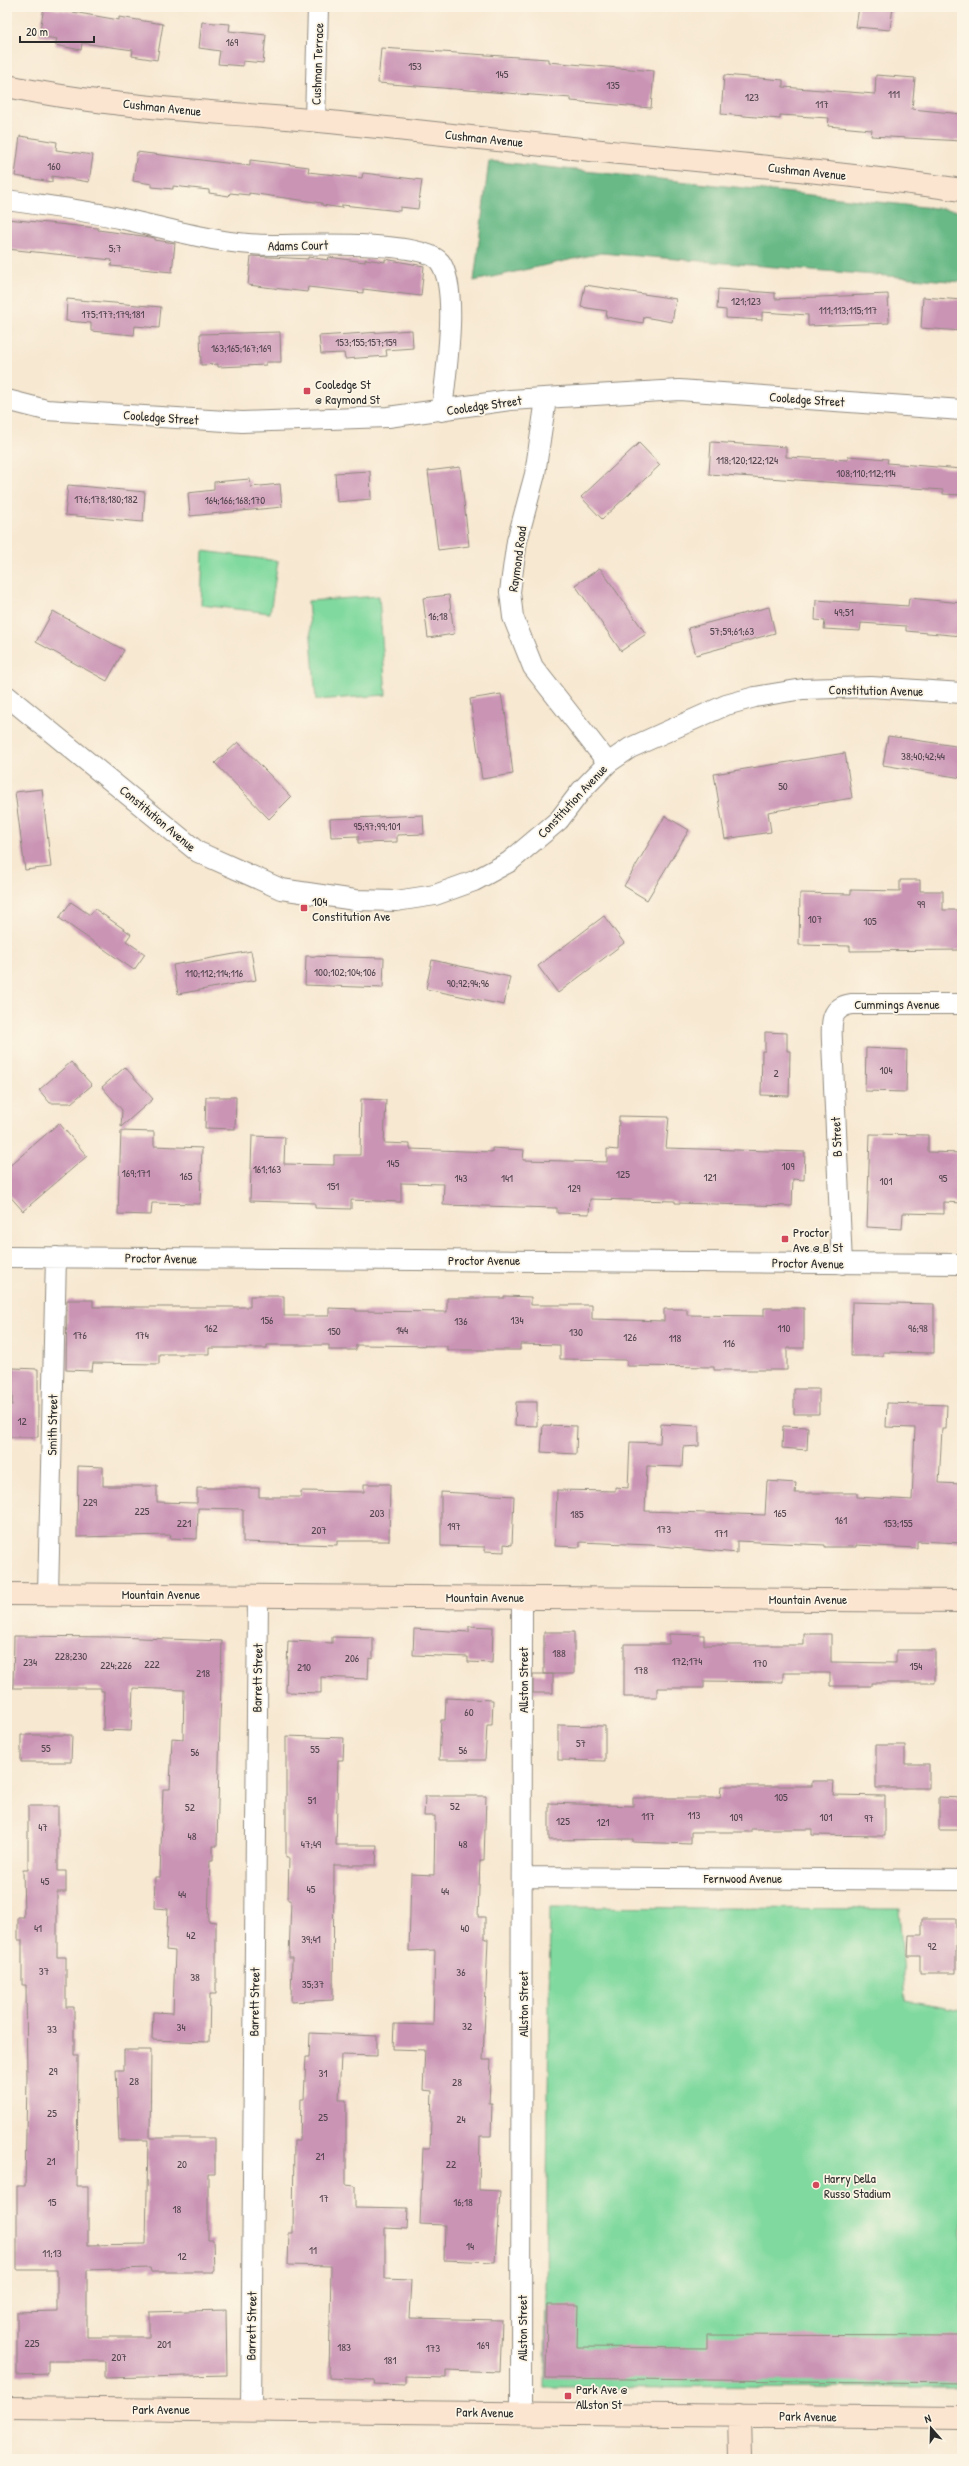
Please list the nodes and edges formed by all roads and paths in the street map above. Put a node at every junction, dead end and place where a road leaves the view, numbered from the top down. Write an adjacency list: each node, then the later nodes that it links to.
1 (318, 7): 3 (street, Cushman Terrace)
2 (7, 86): 3 (street, Cushman Avenue)
3 (315, 120): 4 (street, Cushman Avenue)
4 (962, 190)
5 (7, 200): 9 (street, Adams Court)
6 (546, 399): 8 (street, Cooledge Street); 9 (street, Cooledge Street); 12 (street, Raymond Road)
7 (7, 400): 9 (street, Cooledge Street)
8 (962, 410)
9 (442, 411)
10 (962, 693): 12 (street, Constitution Avenue)
11 (7, 696): 12 (street, Constitution Avenue)
12 (608, 763)
13 (962, 1004): 14 (street, Cummings Avenue)
14 (835, 1011): 17 (street, B Street)
15 (7, 1257): 16 (street, Proctor Avenue)
16 (56, 1257): 17 (street, Proctor Avenue); 20 (street, Smith Street)
17 (842, 1264): 18 (street, Proctor Avenue)
18 (962, 1264)
19 (7, 1594): 20 (street, Mountain Avenue)
20 (48, 1594): 21 (street, Mountain Avenue)
21 (258, 1595): 22 (street, Mountain Avenue); 27 (street, Barrett Street)
22 (522, 1597): 23 (street, Mountain Avenue); 24 (street, Allston Street)
23 (962, 1601)
24 (524, 1877): 25 (street, Fernwood Avenue); 28 (street, Allston Street)
25 (962, 1880)
26 (7, 2408): 27 (street, Park Avenue)
27 (251, 2410): 28 (street, Park Avenue)
28 (521, 2412): 29 (street, Park Avenue)
29 (739, 2415): 30 (street, Park Avenue); 31 (street)
30 (962, 2418)
31 (740, 2459)

